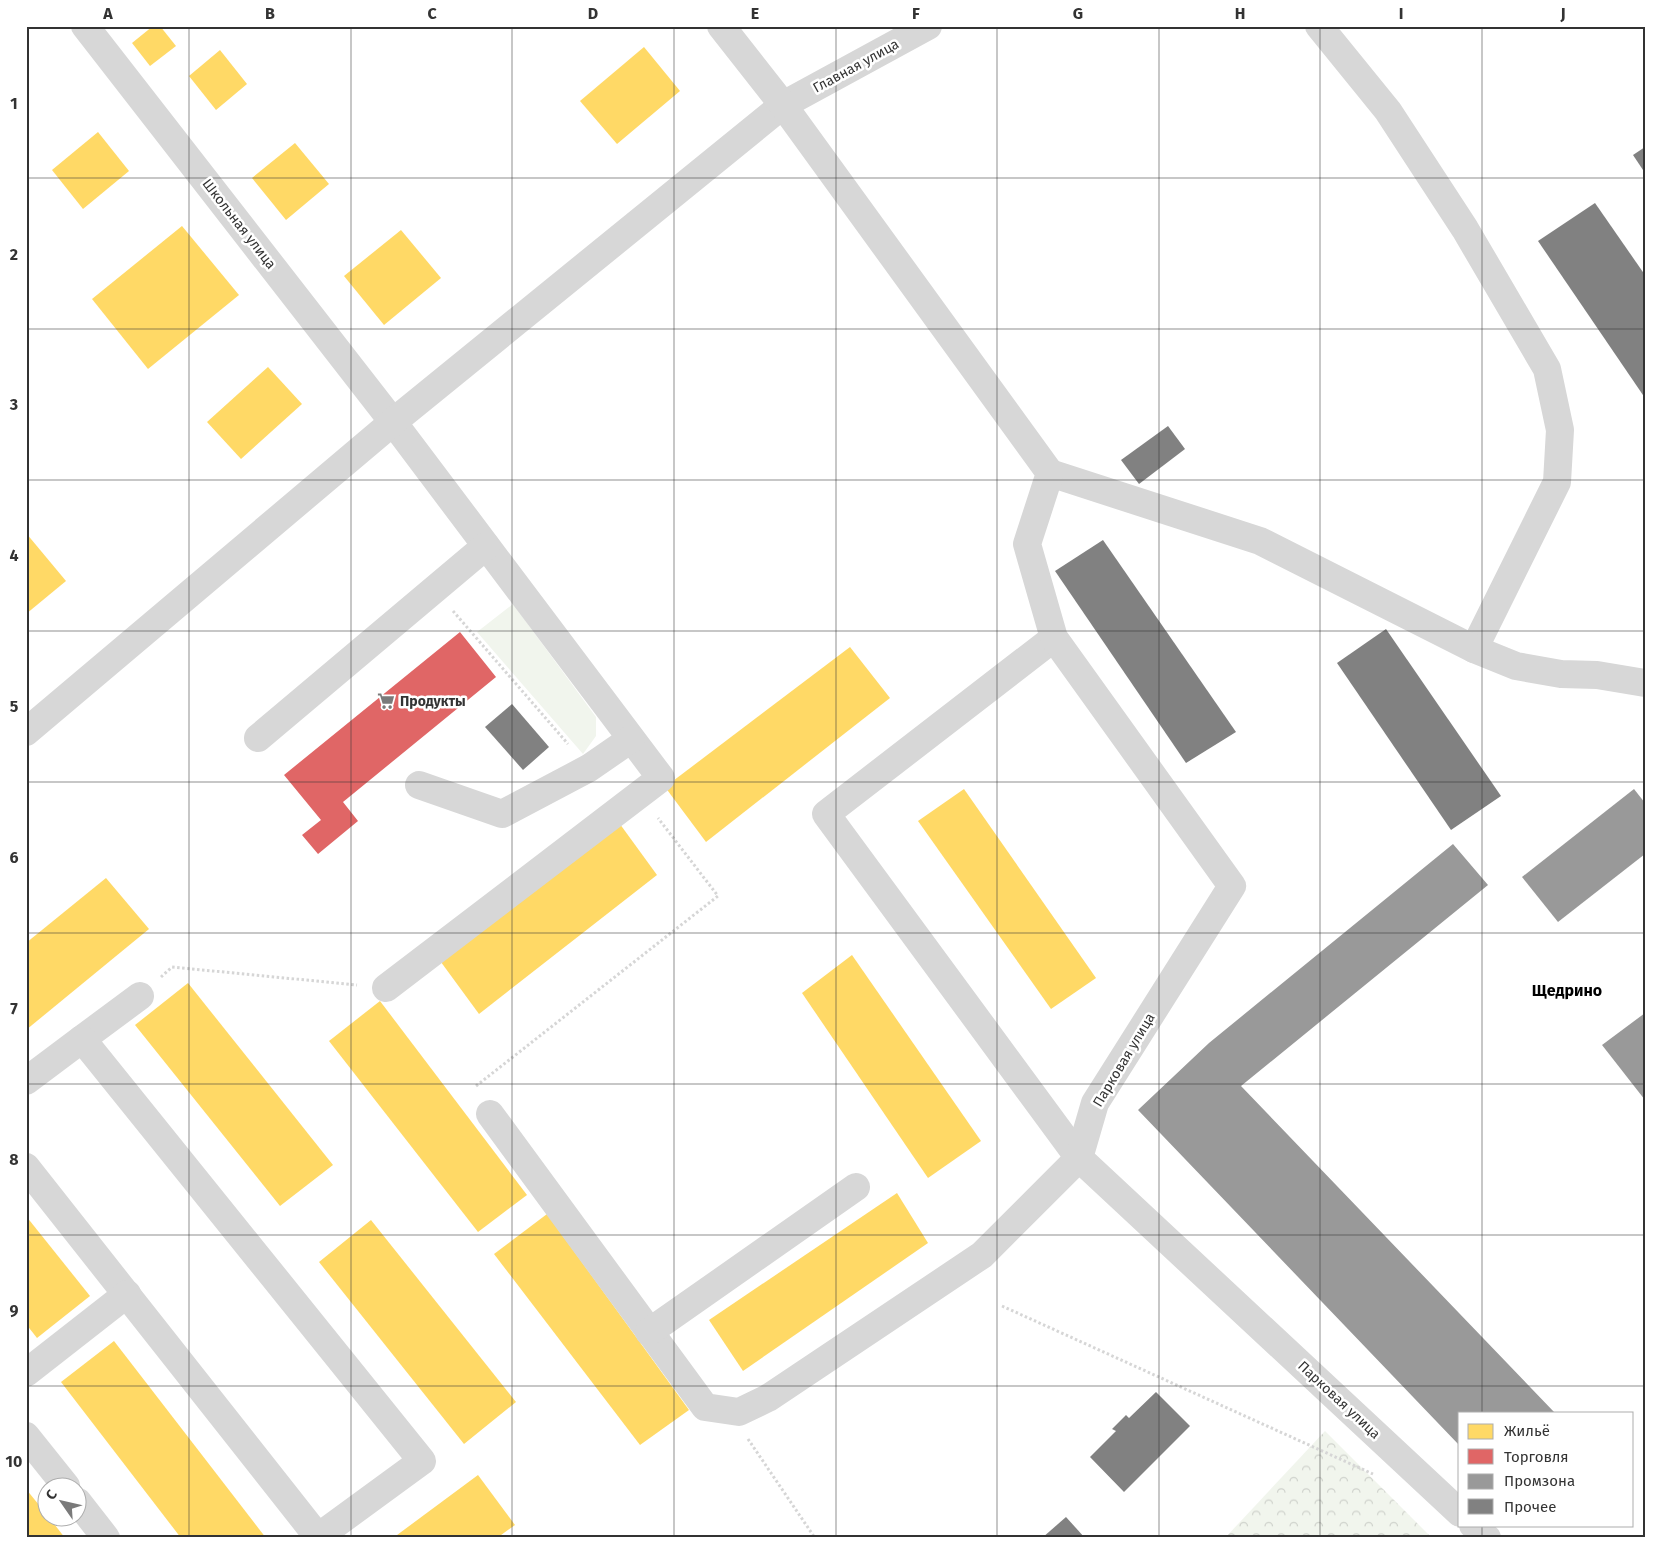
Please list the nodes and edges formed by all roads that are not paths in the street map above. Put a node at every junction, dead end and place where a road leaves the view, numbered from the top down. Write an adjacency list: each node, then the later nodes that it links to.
1 (85, 26): 6 (street, Школьная улица)
2 (721, 26): 5 (street)
3 (928, 26): 5 (street, Главная улица)
4 (1319, 26): 10 (street)
5 (783, 105): 6 (street, Главная улица); 7 (street)
6 (393, 422): 8 (street, Школьная улица); 12 (street, Главная улица)
7 (1050, 473): 9 (street); 10 (street)
8 (486, 546): 13 (street); 14 (street, Школьная улица)
9 (1054, 638): 21 (street, Парковая улица); 21 (street)
10 (1474, 649): 11 (street)
11 (1645, 683)
12 (26, 732)
13 (258, 738)
14 (631, 739): 15 (street); 16 (street, Школьная улица)
15 (418, 785)
16 (386, 988)
17 (140, 996): 18 (street)
18 (82, 1039): 19 (street); 24 (street)
19 (26, 1082)
20 (490, 1114): 25 (street)
21 (1078, 1158): 25 (street); 29 (street, Парковая улица)
22 (26, 1167): 24 (street)
23 (856, 1187): 25 (street)
24 (127, 1294): 26 (street)
25 (649, 1332)
26 (26, 1373)
27 (26, 1436): 28 (street)
28 (58, 1476)
29 (1458, 1511)
30 (88, 1515): 32 (street)
31 (1474, 1526): 33 (street)
32 (106, 1538)
33 (1487, 1538)

